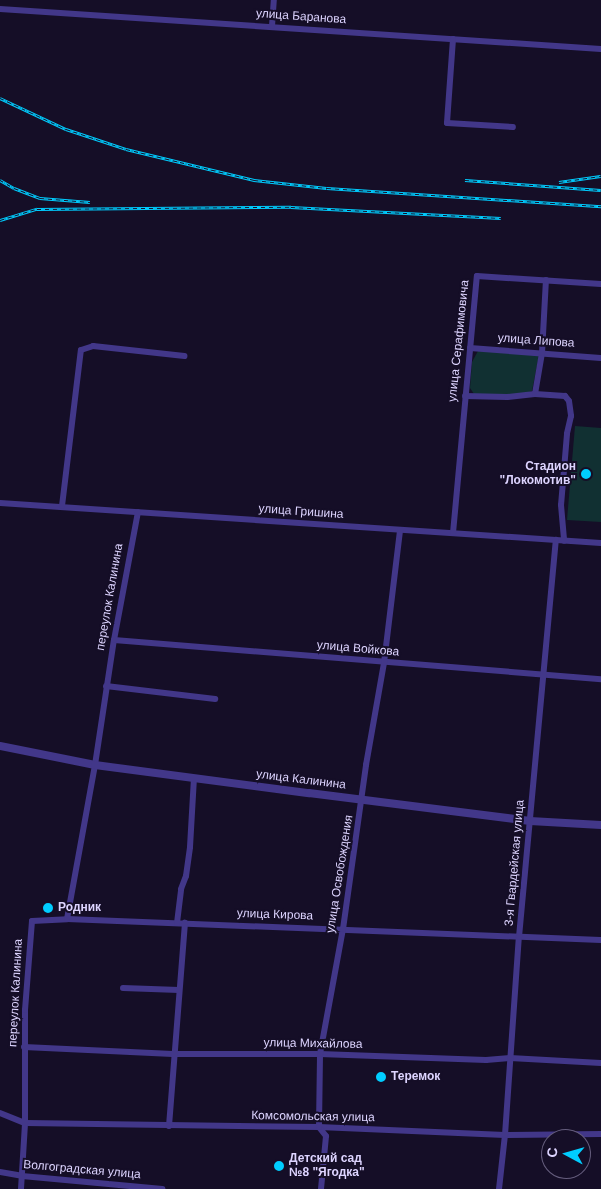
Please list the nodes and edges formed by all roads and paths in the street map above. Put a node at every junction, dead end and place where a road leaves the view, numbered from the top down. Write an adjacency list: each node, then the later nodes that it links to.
1 (274, 0): 3 (street)
2 (0, 10): 3 (street, улица Баранова)
3 (272, 26): 4 (street, улица Баранова)
4 (453, 39): 5 (street, улица Баранова); 6 (street)
5 (601, 49)
6 (513, 127)
7 (546, 280): 8 (street, улица Серафимовича); 9 (street, улица Серафимовича); 10 (street)
8 (601, 284)
9 (470, 348): 10 (street, улица Липова); 14 (street, улица Серафимовича)
10 (542, 353): 12 (street, улица Липова); 13 (street)
11 (184, 356): 16 (street)
12 (601, 358)
13 (535, 394): 14 (street); 21 (street)
14 (465, 396): 19 (street, улица Серафимовича)
15 (0, 503): 16 (street, улица Гришина)
16 (62, 506): 17 (street, улица Гришина)
17 (138, 512): 18 (street, улица Гришина); 23 (street, переулок Калинина)
18 (400, 530): 19 (street, улица Гришина); 24 (street, улица Освобождения)
19 (453, 533): 20 (street, улица Гришина)
20 (556, 540): 21 (street, улица Гришина); 25 (street, 3-я Гвардейская улица)
21 (564, 541): 22 (street, улица Гришина)
22 (601, 544)
23 (114, 640): 24 (street, улица Войкова); 27 (street, переулок Калинина)
24 (384, 663): 25 (street, улица Войкова); 32 (street, улица Освобождения)
25 (543, 674): 26 (street, улица Войкова); 33 (street, 3-я Гвардейская улица)
26 (601, 678)
27 (106, 686): 28 (street); 30 (street, переулок Калинина)
28 (216, 699)
29 (0, 746): 30 (street, улица Калинина)
30 (95, 765): 31 (street, улица Калинина); 35 (street, переулок Калинина)
31 (194, 778): 32 (street, улица Калинина); 36 (street)
32 (362, 799): 33 (street, улица Калинина); 38 (street, улица Освобождения)
33 (530, 821): 34 (street, улица Калинина); 39 (street, 3-я Гвардейская улица)
34 (601, 825)
35 (67, 919): 36 (street, улица Кирова); 43 (street, переулок Калинина)
36 (177, 923): 37 (street, улица Кирова)
37 (185, 923): 38 (street, улица Кирова); 42 (street)
38 (343, 929): 39 (street, улица Кирова); 45 (street, улица Освобождения)
39 (519, 937): 40 (street, улица Кирова); 46 (street, 3-я Гвардейская улица)
40 (601, 940)
41 (123, 988): 42 (street)
42 (179, 990): 44 (street)
43 (24, 1047): 44 (street, улица Михайлова); 49 (street, переулок Калинина)
44 (173, 1054): 45 (street, улица Михайлова); 50 (street)
45 (320, 1054): 46 (street, улица Михайлова); 51 (street, улица Освобождения)
46 (510, 1058): 47 (street, улица Михайлова); 53 (street, 3-я Гвардейская улица)
47 (601, 1063)
48 (0, 1113): 49 (street)
49 (25, 1123): 50 (street, Комсомольская улица); 55 (street, переулок Калинина)
50 (169, 1126): 51 (street, Комсомольская улица)
51 (319, 1127): 53 (street, Комсомольская улица); 58 (street, улица Освобождения)
52 (601, 1134): 53 (street, Комсомольская улица)
53 (505, 1135): 59 (street, 3-я Гвардейская улица)
54 (0, 1172): 55 (street, Волгоградская улица)
55 (22, 1176): 56 (street, переулок Калинина); 57 (street, Волгоградская улица)
56 (21, 1189)
57 (162, 1189)
58 (321, 1189)
59 (499, 1189)

